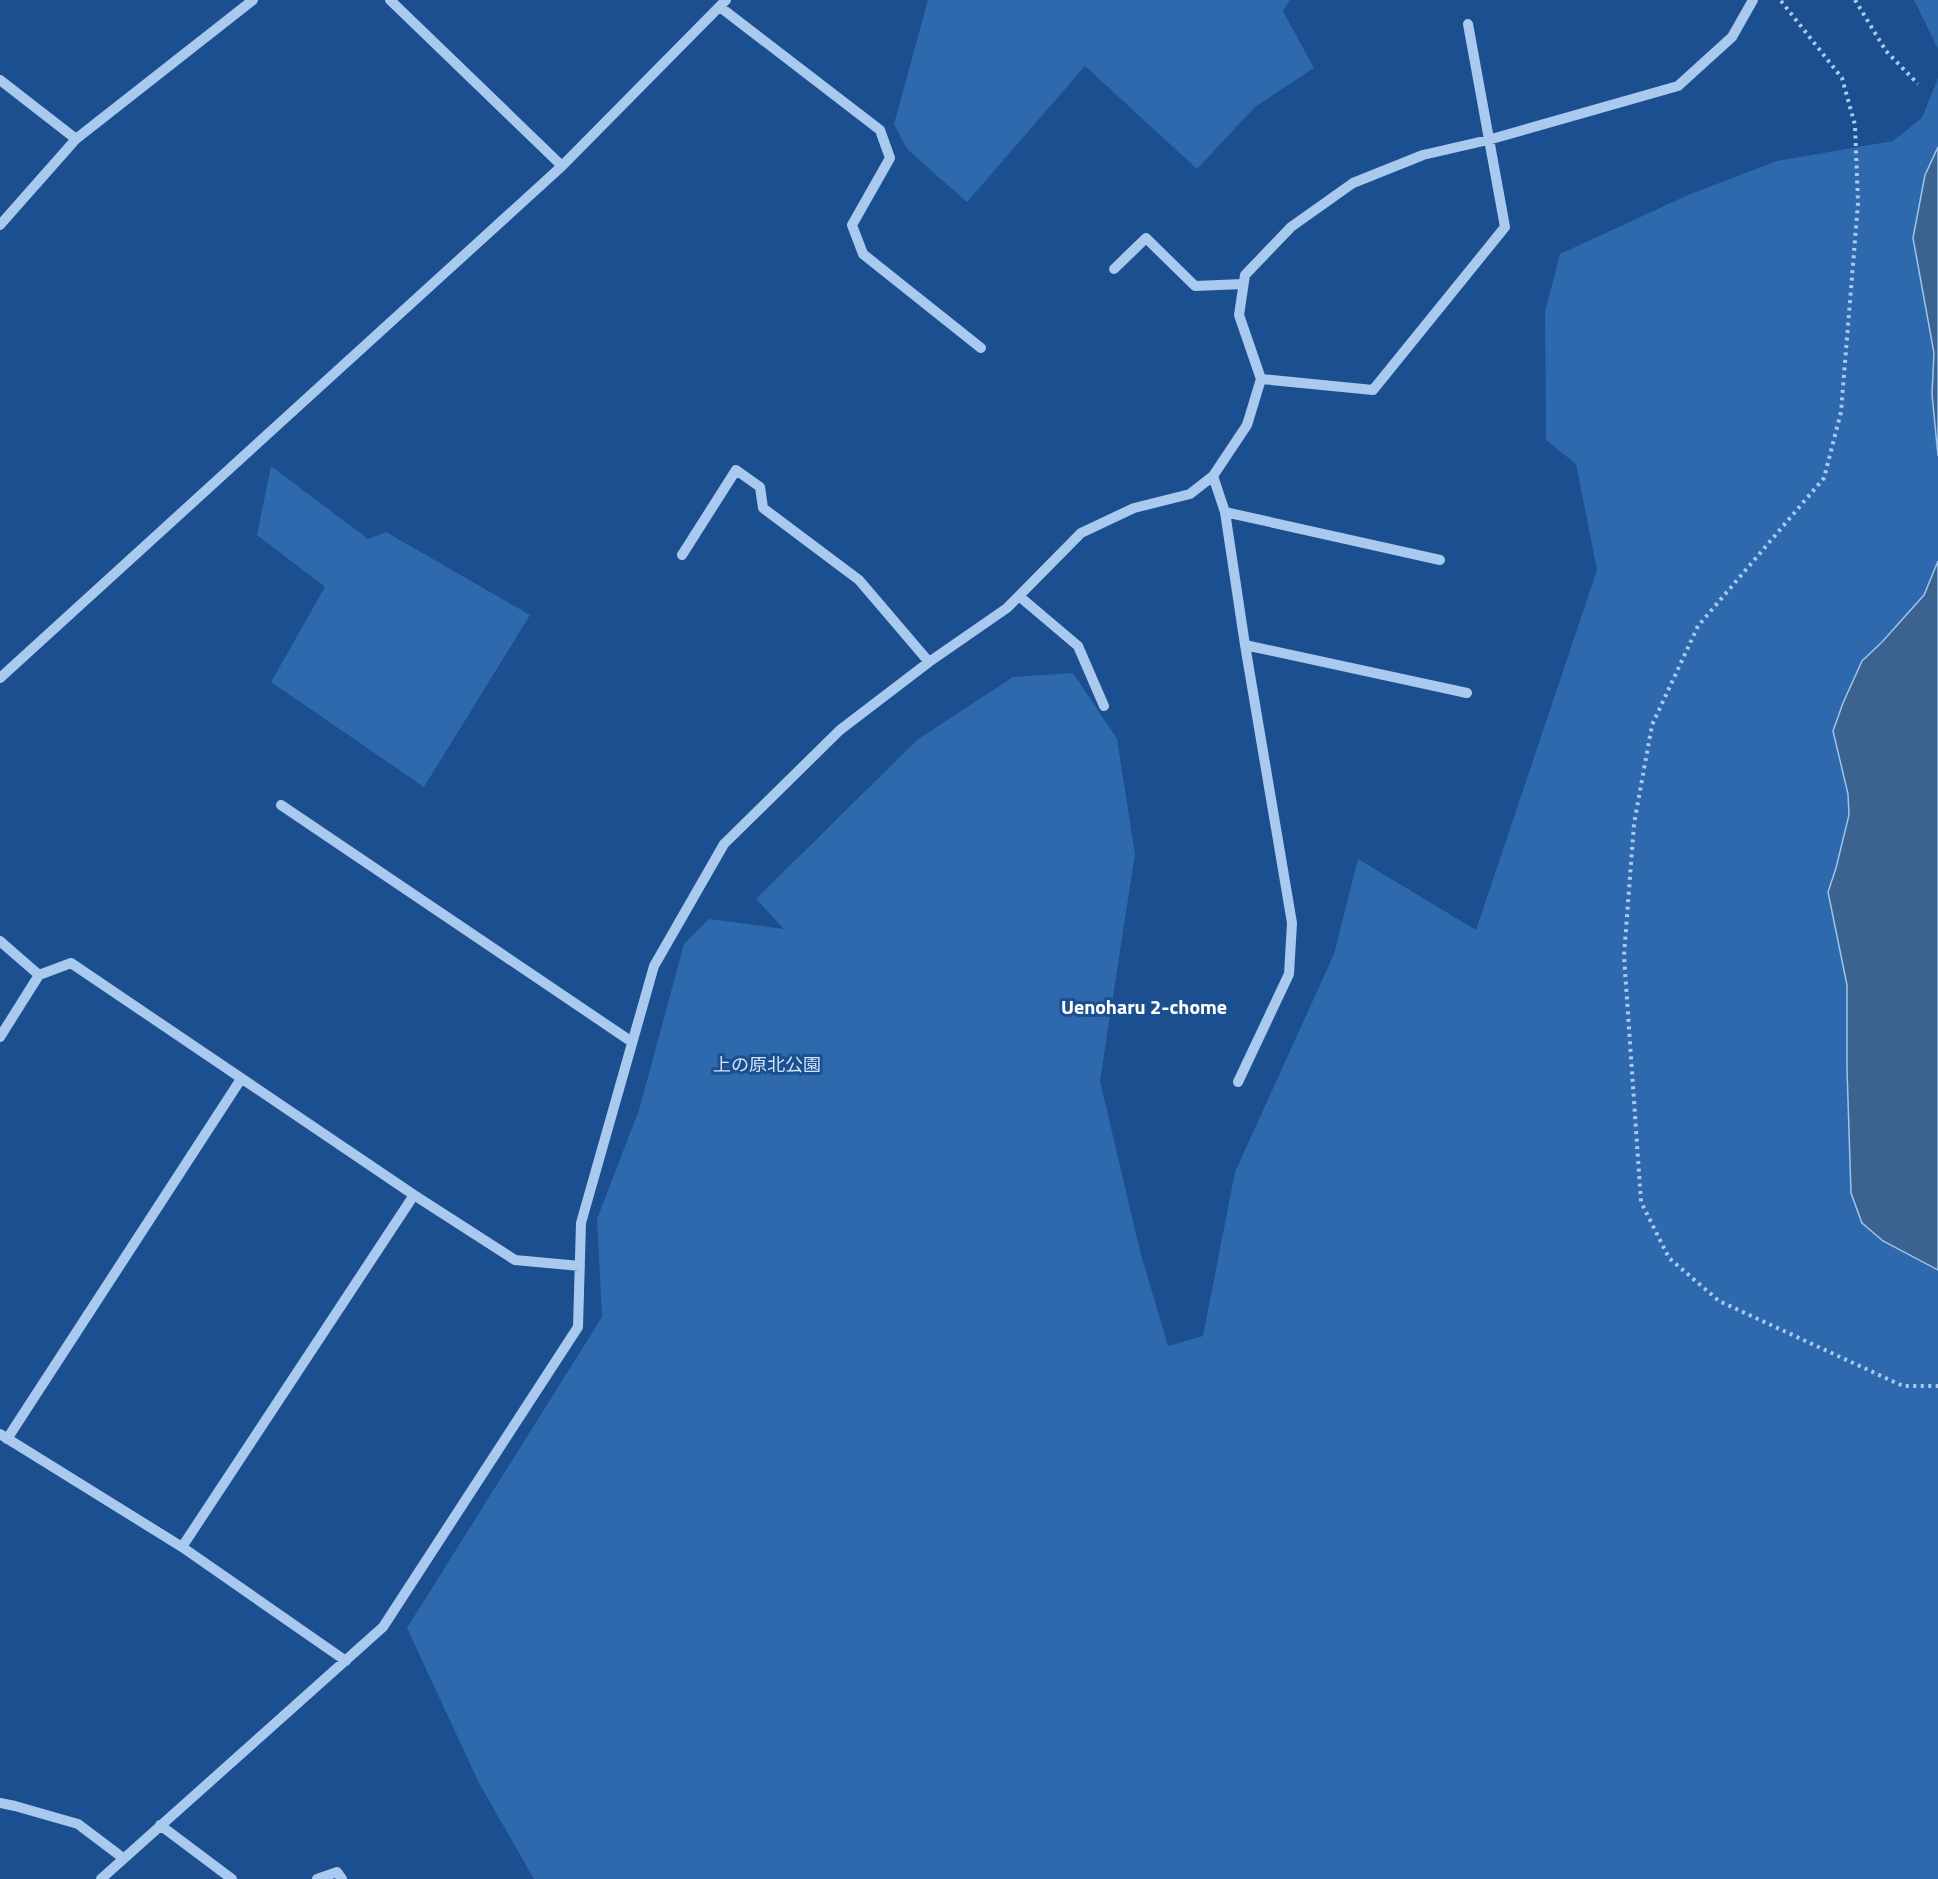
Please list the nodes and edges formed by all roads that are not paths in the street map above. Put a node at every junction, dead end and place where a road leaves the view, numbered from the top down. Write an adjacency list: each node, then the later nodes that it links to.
1 (253, 0): 7 (street)
2 (390, 0): 9 (street)
3 (1753, 0): 8 (street)
4 (723, 3): 9 (street); 13 (street)
5 (1468, 24): 8 (street)
6 (0, 80): 7 (street)
7 (76, 139): 10 (street)
8 (1488, 140): 12 (street); 14 (street)
9 (562, 166): 22 (street)
10 (0, 225)
11 (1114, 268): 12 (street)
12 (1243, 284): 14 (street)
13 (981, 348)
14 (1261, 379): 15 (street)
15 (1213, 476): 16 (street); 19 (street)
16 (1225, 512): 18 (street); 20 (street)
17 (682, 555): 21 (street)
18 (1440, 560)
19 (1019, 596): 21 (street); 24 (street)
20 (1245, 645): 23 (street); 31 (street)
21 (929, 662): 29 (street)
22 (0, 678)
23 (1467, 693)
24 (1104, 705)
25 (281, 805): 29 (street)
26 (0, 941): 27 (street)
27 (39, 975): 28 (street); 30 (street)
28 (0, 1037)
29 (632, 1042): 33 (street)
30 (241, 1079): 32 (street); 34 (street)
31 (1238, 1082)
32 (414, 1195): 33 (street); 35 (street)
33 (580, 1266): 36 (street)
34 (3, 1436): 35 (street)
35 (182, 1547): 36 (street)
36 (346, 1661): 38 (street)
37 (0, 1803): 39 (street)
38 (160, 1825): 39 (street); 41 (street)
39 (123, 1858): 40 (street)
40 (101, 1879)
41 (232, 1879)
42 (317, 1879): 43 (street)
43 (342, 1879)

